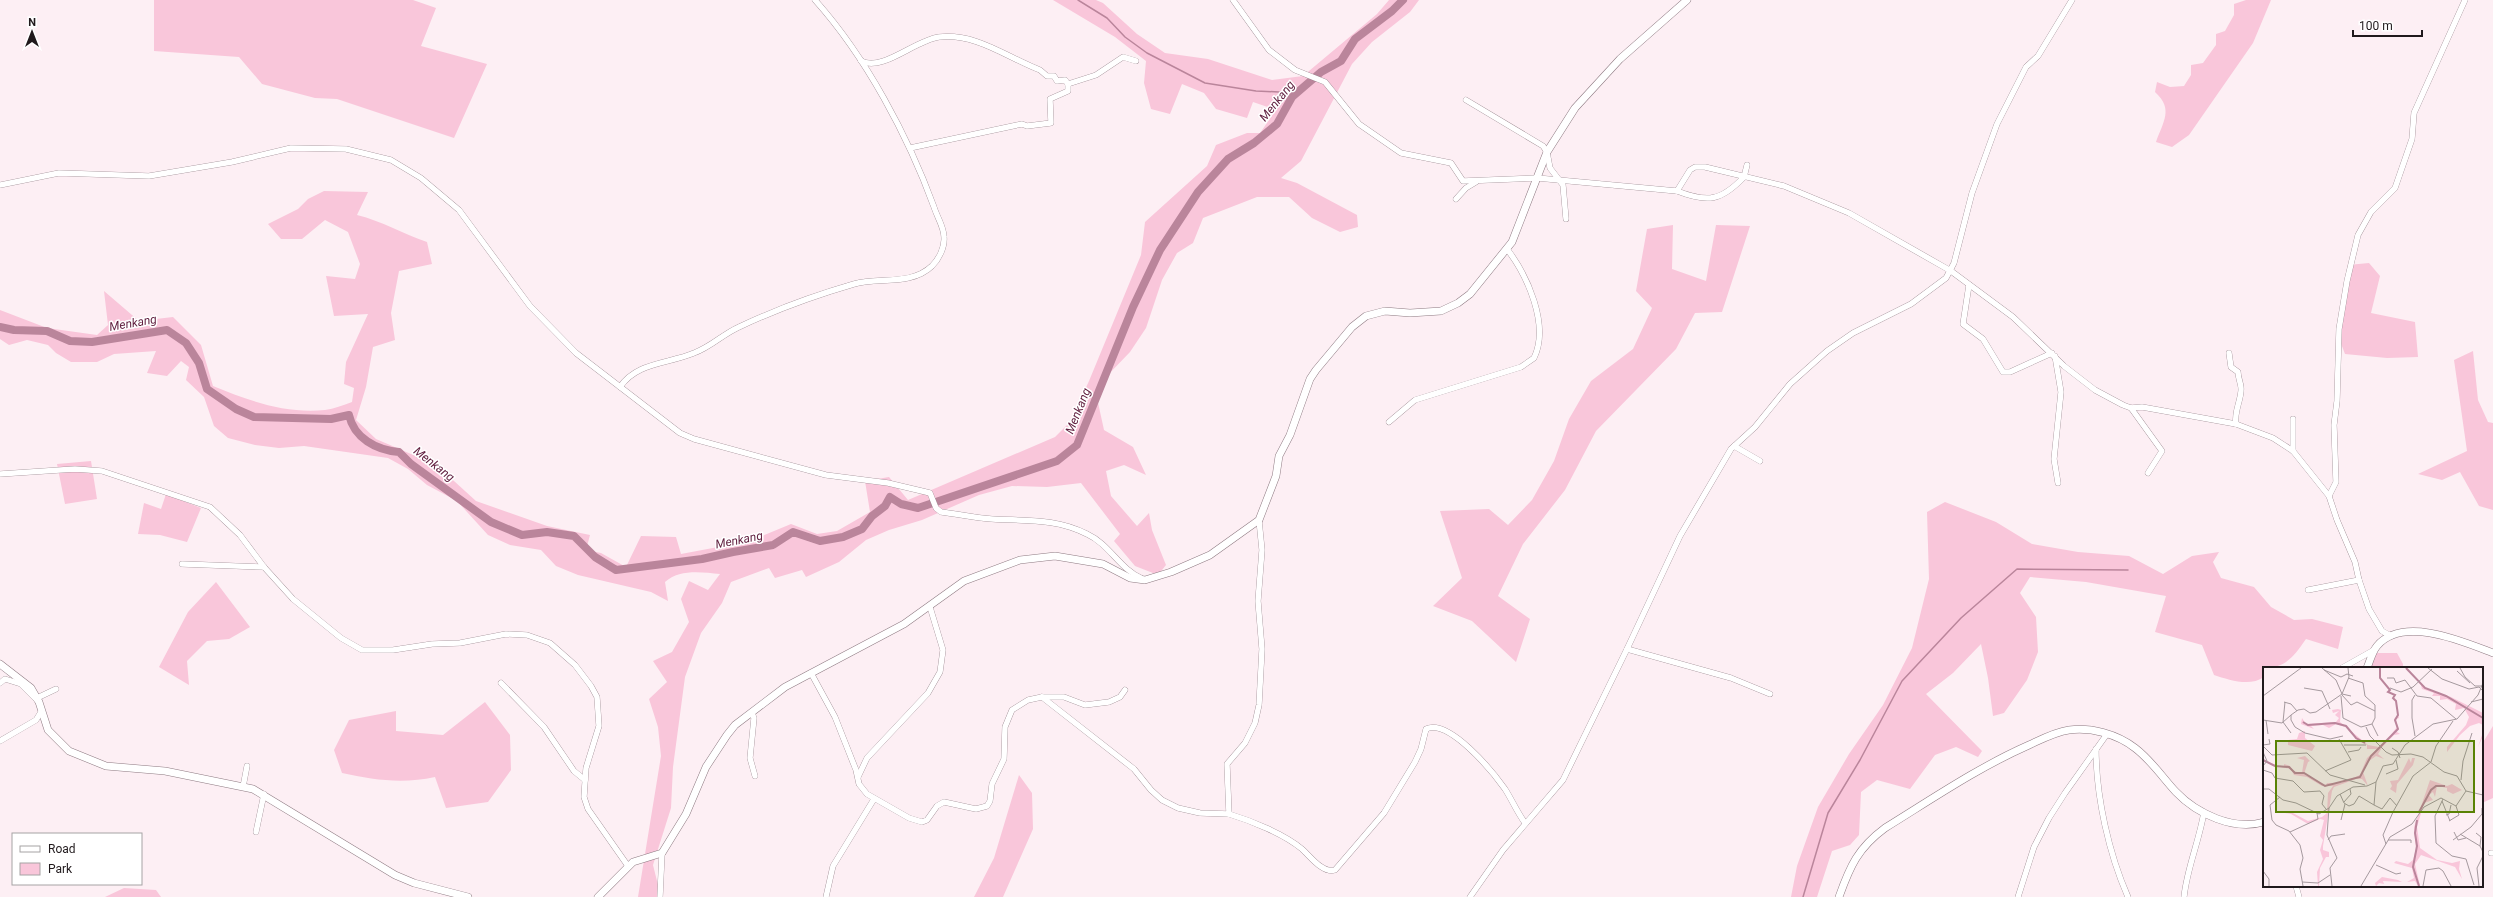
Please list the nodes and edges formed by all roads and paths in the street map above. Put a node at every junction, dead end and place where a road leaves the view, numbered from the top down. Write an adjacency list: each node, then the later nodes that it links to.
1 (815, 0): 6 (street)
2 (1233, 0): 16 (street)
3 (1687, 0): 11 (street)
4 (2072, 0): 22 (street)
5 (2465, 0): 37 (street)
6 (861, 61): 8 (street); 10 (street)
7 (1136, 61): 8 (street)
8 (1068, 84): 10 (street)
9 (1466, 100): 11 (street)
10 (910, 148): 26 (street)
11 (1547, 152): 14 (street); 15 (street)
12 (1747, 165): 13 (street)
13 (1744, 177): 18 (street); 18 (street); 22 (street)
14 (1537, 178): 15 (street); 16 (street); 21 (street)
15 (1561, 181): 18 (street); 20 (street)
16 (1476, 182): 19 (street)
17 (0, 185): 26 (street)
18 (1677, 191)
19 (1456, 199)
20 (1566, 219)
21 (1507, 249): 29 (street); 38 (street)
22 (1951, 271): 23 (street); 31 (street)
23 (1969, 284): 25 (street); 25 (street)
24 (2229, 352): 30 (street)
25 (2053, 355): 27 (street); 36 (street)
26 (620, 387): 41 (street)
27 (2131, 408): 30 (street); 34 (street)
28 (2293, 419): 32 (street)
29 (1389, 422)
30 (2236, 424): 32 (street)
31 (1734, 446): 33 (street); 48 (street)
32 (2293, 451): 37 (street)
33 (1760, 461)
34 (2148, 473)
35 (0, 474): 40 (street)
36 (2058, 484)
37 (2329, 496): 42 (street)
38 (1259, 520): 41 (street); 75 (street)
39 (182, 564): 40 (street)
40 (264, 567): 70 (street)
41 (1145, 580): 44 (street)
42 (2359, 580): 43 (street); 45 (street)
43 (2308, 590)
44 (930, 607): 54 (street); 69 (street)
45 (2382, 631): 46 (street); 47 (street)
46 (2391, 636): 47 (street); 50 (street)
47 (2382, 641): 49 (street)
48 (1627, 649): 59 (street); 77 (street)
49 (2374, 650): 52 (street); 53 (street)
50 (2493, 653)
51 (0, 664): 61 (street)
52 (2344, 667)
53 (2367, 667)
54 (811, 673): 63 (street); 69 (street)
55 (0, 683): 61 (street)
56 (501, 683): 70 (street)
57 (56, 689): 61 (street)
58 (1125, 690): 60 (street)
59 (1770, 694)
60 (1042, 696): 73 (street); 75 (street)
61 (37, 698): 62 (street)
62 (42, 712): 65 (street); 71 (street)
63 (752, 712): 68 (street); 79 (street)
64 (2107, 734): 66 (street); 74 (street); 87 (street)
65 (0, 741)
66 (2096, 750): 88 (street); 89 (street)
67 (247, 766): 71 (street)
68 (755, 776)
69 (858, 777): 73 (street)
70 (585, 780): 80 (street)
71 (243, 787): 72 (street)
72 (264, 794): 78 (street); 82 (street)
73 (874, 799): 85 (street)
74 (2204, 812): 76 (street); 90 (street)
75 (1229, 814): 77 (street)
76 (2263, 822)
77 (1525, 823): 86 (street)
78 (256, 832)
79 (662, 853): 80 (street); 84 (street)
80 (628, 866): 83 (street)
81 (2296, 887): 91 (street)
82 (468, 897)
83 (598, 897)
84 (660, 897)
85 (826, 897)
86 (1470, 897)
87 (1839, 897)
88 (2018, 897)
89 (2128, 897)
90 (2184, 897)
91 (2299, 897)

